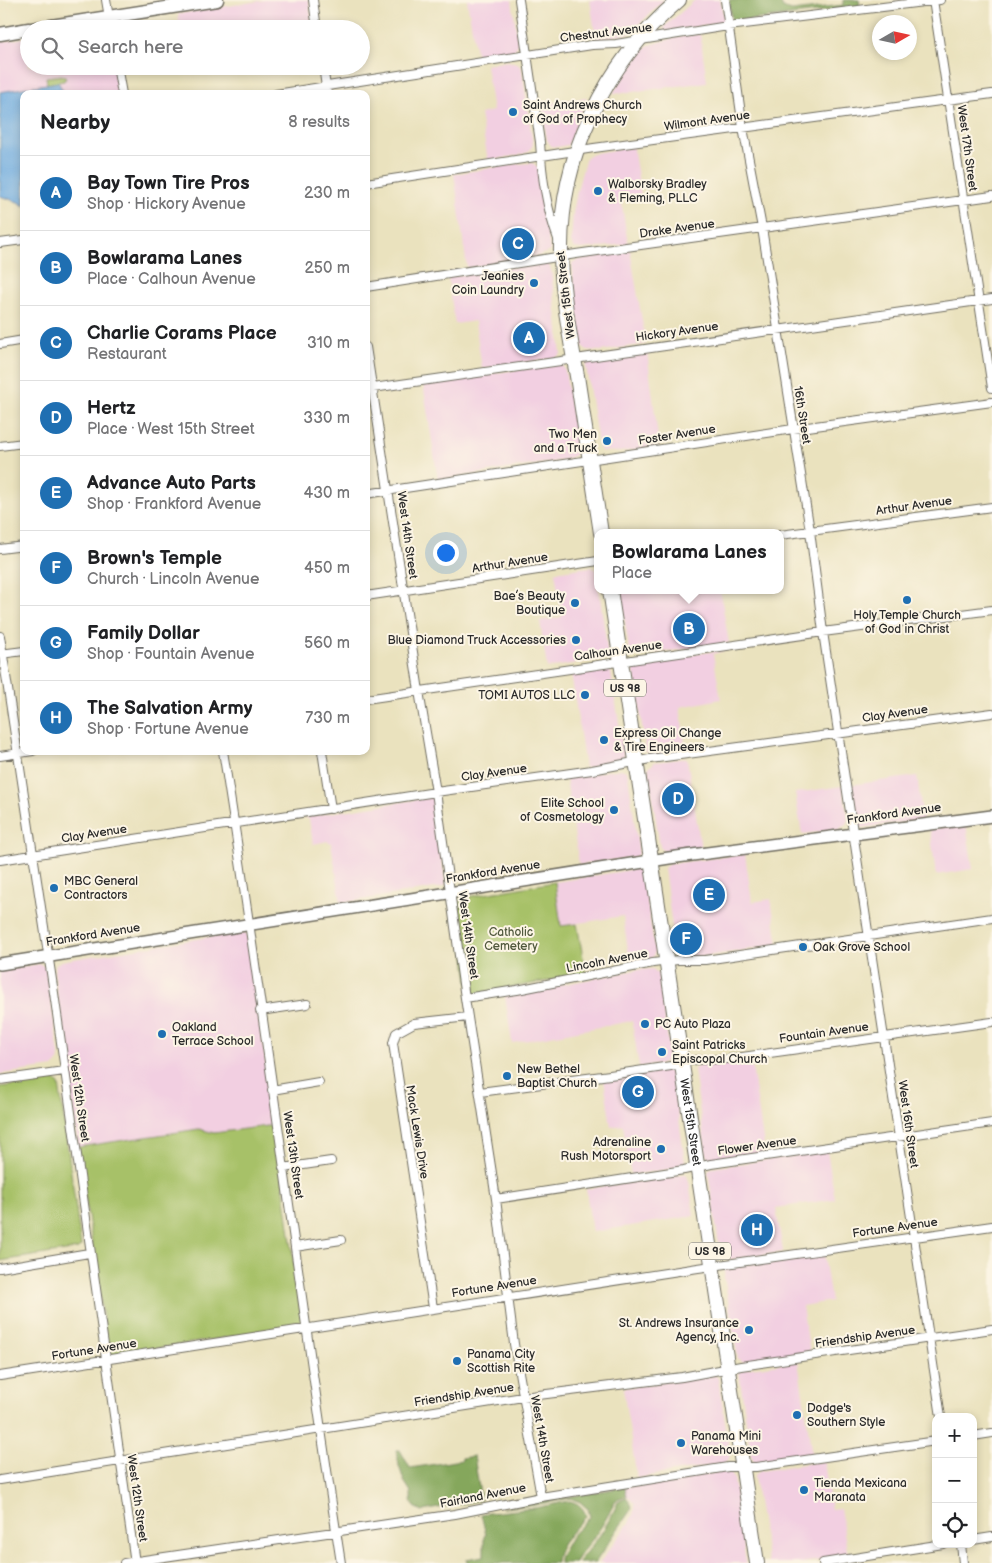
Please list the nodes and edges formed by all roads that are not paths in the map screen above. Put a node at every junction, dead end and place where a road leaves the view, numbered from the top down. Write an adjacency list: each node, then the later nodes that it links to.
1 (106, 0): 8 (street)
2 (217, 0): 9 (main road)
3 (313, 0): 10 (street)
4 (519, 0): 15 (street, West 15th Street)
5 (679, 0): 14 (highway)
6 (725, 0): 11 (street, 16th Street)
7 (935, 0): 11 (street, Chestnut Avenue); 21 (street, West 17th Street)
8 (109, 20)
9 (124, 20)
10 (316, 20)
11 (728, 26): 14 (street, Chestnut Avenue); 22 (street, 16th Street)
12 (20, 31): 13 (main road)
13 (0, 34)
14 (638, 41): 15 (street, Chestnut Avenue); 23 (highway)
15 (527, 55): 19 (street, Chestnut Avenue); 24 (street, West 15th Street)
16 (119, 75): 18 (street)
17 (324, 75): 19 (street)
18 (121, 90)
19 (326, 90)
20 (992, 94): 21 (street, Wilmont Avenue)
21 (948, 100): 22 (street, Wilmont Avenue); 27 (street, West 17th Street)
22 (743, 128): 23 (street, Wilmont Avenue); 28 (street, 16th Street)
23 (577, 151): 24 (street, Wilmont Avenue); 31 (highway)
24 (541, 156): 25 (street, Wilmont Avenue); 31 (street, West 15th Street)
25 (370, 182)
26 (992, 196): 27 (street, Drake Avenue)
27 (963, 200): 28 (street, Drake Avenue); 34 (street, West 17th Street)
28 (762, 228): 31 (street, Drake Avenue); 35 (street, 16th Street)
29 (20, 240): 30 (street)
30 (0, 243)
31 (561, 252): 32 (street, Drake Avenue); 38 (highway, West 15th Street)
32 (370, 286)
33 (992, 299): 34 (street, Hickory Avenue)
34 (979, 301): 35 (street, Hickory Avenue); 40 (street, West 17th Street)
35 (777, 329): 38 (street, Hickory Avenue); 42 (street, 16th Street)
36 (20, 341): 37 (street)
37 (0, 344)
38 (574, 358): 39 (street, Hickory Avenue); 45 (highway, West 15th Street)
39 (370, 388): 46 (street, West 14th Street)
40 (992, 388)
41 (992, 402): 42 (street, Foster Avenue)
42 (793, 429): 45 (street, Foster Avenue); 50 (street, 16th Street)
43 (20, 444): 44 (street)
44 (0, 446)
45 (590, 460): 46 (street, Foster Avenue); 49 (highway, West 15th Street)
46 (389, 491): 47 (street, Foster Avenue); 55 (street, West 14th Street)
47 (370, 493)
48 (992, 507): 50 (street, Arthur Avenue)
49 (600, 529)
50 (810, 531): 51 (street, Arthur Avenue); 59 (street, 16th Street)
51 (784, 534)
52 (20, 547): 53 (street)
53 (0, 550)
54 (594, 562): 55 (street, Arthur Avenue)
55 (403, 590): 57 (street, Arthur Avenue); 64 (street, West 14th Street)
56 (611, 594): 63 (highway, West 15th Street / US 98)
57 (370, 595)
58 (992, 610): 59 (street, Calhoun Avenue)
59 (823, 632): 63 (street, Calhoun Avenue); 67 (street, 16th Street)
60 (0, 636): 62 (street, West 12th Street)
61 (20, 652): 62 (street)
62 (2, 654): 68 (street, West 12th Street)
63 (620, 661): 64 (street, Calhoun Avenue); 72 (highway, West 15th Street / US 98)
64 (419, 691): 65 (street, Calhoun Avenue); 73 (street, West 14th Street)
65 (370, 698)
66 (992, 713): 67 (street, Clay Avenue)
67 (838, 733): 72 (street, Clay Avenue); 77 (street, 16th Street)
68 (18, 754): 71 (street); 78 (street, West 12th Street)
69 (224, 755): 76 (street, West 13th Street)
70 (323, 755): 74 (street)
71 (0, 756)
72 (636, 762): 73 (street, Clay Avenue); 80 (highway, West 15th Street / US 98)
73 (436, 792): 74 (street, Clay Avenue); 81 (street, West 14th Street)
74 (331, 808): 76 (street, Clay Avenue)
75 (992, 816): 77 (main road, Frankford Avenue)
76 (234, 824): 78 (street, Clay Avenue); 83 (street, West 13th Street)
77 (854, 834): 80 (main road, Frankford Avenue); 84 (street, West 16th Street)
78 (34, 855): 79 (street, Clay Avenue); 85 (street, West 12th Street)
79 (0, 860)
80 (652, 860): 81 (main road, Frankford Avenue); 86 (highway, West 15th Street / US 98)
81 (451, 892): 83 (main road, Frankford Avenue); 88 (street, West 14th Street)
82 (992, 918): 84 (street, Lincoln Avenue)
83 (250, 924): 85 (main road, Frankford Avenue); 90 (street, West 13th Street)
84 (869, 936): 86 (street, Lincoln Avenue); 93 (street, West 16th Street)
85 (48, 956): 87 (main road, Frankford Avenue); 95 (street, West 12th Street)
86 (667, 961): 88 (street, Lincoln Avenue); 94 (highway, West 15th Street / US 98)
87 (0, 964)
88 (465, 998): 91 (street, West 14th Street)
89 (307, 1004): 90 (street)
90 (260, 1011): 98 (street, West 13th Street)
91 (468, 1017): 99 (street, West 14th Street); 114 (street, Mack Lewis Drive)
92 (992, 1022): 93 (street, Fountain Avenue)
93 (884, 1036): 94 (street, Fountain Avenue); 101 (street, West 16th Street)
94 (682, 1064): 99 (street, Fountain Avenue); 103 (highway, West 15th Street / US 98)
95 (64, 1071): 96 (street); 110 (street, West 12th Street)
96 (0, 1080)
97 (320, 1082): 98 (street)
98 (272, 1090): 104 (street, West 13th Street)
99 (480, 1092): 105 (street, West 14th Street)
100 (992, 1124): 101 (street, Flower Avenue)
101 (899, 1137): 103 (street, Flower Avenue); 107 (street, West 16th Street)
102 (331, 1160): 104 (street)
103 (697, 1167): 105 (street, Flower Avenue); 111 (highway, West 15th Street / US 98)
104 (283, 1168): 109 (street, West 13th Street)
105 (496, 1199): 113 (street, West 14th Street)
106 (992, 1226): 107 (street, Fortune Avenue)
107 (914, 1236): 111 (street, Fortune Avenue); 117 (street, West 16th Street)
108 (341, 1240): 109 (street)
109 (295, 1247): 115 (street, West 13th Street)
110 (90, 1253): 112 (street); 118 (street, West 12th Street)
111 (712, 1266): 113 (street, Fortune Avenue); 119 (highway, West 15th Street / US 98)
112 (0, 1268)
113 (508, 1296): 114 (street, Fortune Avenue); 121 (street, West 14th Street)
114 (432, 1308): 115 (street, Fortune Avenue)
115 (306, 1329): 118 (street, Fortune Avenue); 123 (street, West 13th Street)
116 (992, 1329): 117 (street, Friendship Avenue)
117 (930, 1338): 119 (street, Friendship Avenue); 122 (street, West 16th Street)
118 (105, 1360): 120 (street, Fortune Avenue); 127 (street, West 12th Street)
119 (728, 1369): 121 (street, Friendship Avenue); 128 (highway, West 15th Street / US 98)
120 (0, 1376)
121 (524, 1397): 123 (street, Friendship Avenue); 130 (street, West 14th Street)
122 (941, 1413)
123 (320, 1429): 127 (street, Friendship Avenue); 131 (street, West 13th Street)
124 (992, 1433): 125 (street)
125 (977, 1435)
126 (932, 1442): 128 (street, Fairland Avenue)
127 (120, 1460): 129 (street, Friendship Avenue); 136 (street, West 12th Street)
128 (742, 1467): 130 (street, Fairland Avenue); 139 (highway, West 15th Street / US 98)
129 (0, 1480)
130 (541, 1497): 131 (street, Fairland Avenue)
131 (336, 1532): 136 (street, Fairland Avenue); 138 (street, West 13th Street)
132 (992, 1537): 133 (street)
133 (977, 1539)
134 (932, 1546): 140 (street)
135 (961, 1548): 141 (street)
136 (134, 1562): 137 (street, Fairland Avenue)
137 (124, 1563)
138 (341, 1563)
139 (757, 1563)
140 (823, 1563)
141 (963, 1563)

